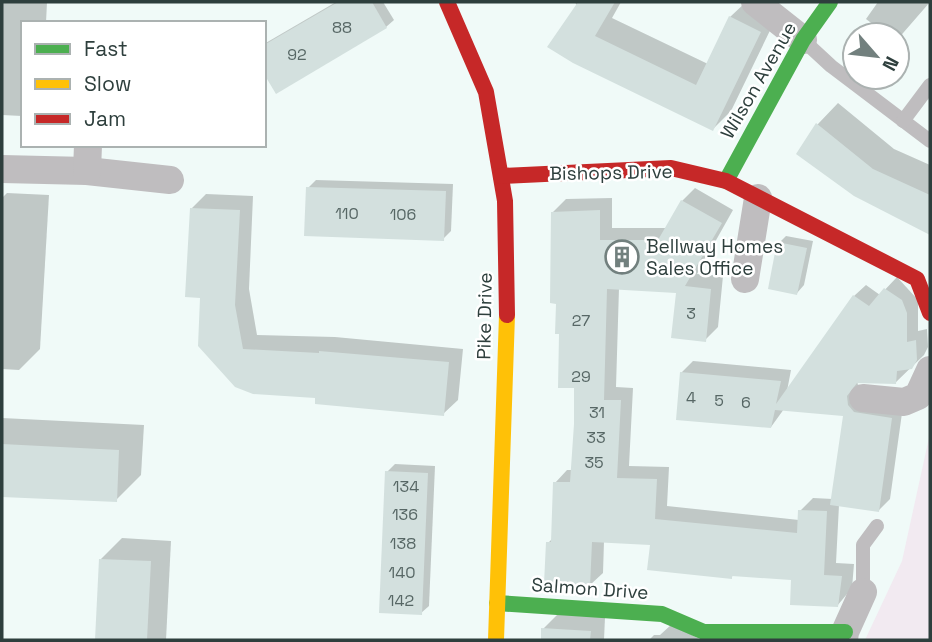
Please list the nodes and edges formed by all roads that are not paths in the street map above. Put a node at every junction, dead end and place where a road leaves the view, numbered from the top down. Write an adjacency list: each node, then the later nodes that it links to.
1 (447, 2): 10 (street, Pike Drive)
2 (755, 2): 4 (street)
3 (830, 2): 4 (street, Wilson Avenue)
4 (803, 40): 6 (lane); 12 (street, Wilson Avenue)
5 (930, 85): 6 (lane)
6 (903, 121): 7 (lane)
7 (930, 141)
8 (87, 158): 9 (street); 11 (street)
9 (2, 169)
10 (501, 176): 12 (street, Bishops Drive); 20 (street, Pike Drive)
11 (170, 180)
12 (726, 181): 13 (street, Bishops Drive)
13 (758, 198): 14 (street); 15 (street, Bishops Drive)
14 (745, 279)
15 (930, 313)
16 (930, 370): 17 (street)
17 (863, 398)
18 (877, 526): 19 (lane)
19 (863, 592): 21 (street)
20 (497, 603): 21 (street, Salmon Drive); 22 (street, Pike Drive)
21 (845, 636)
22 (496, 640)

